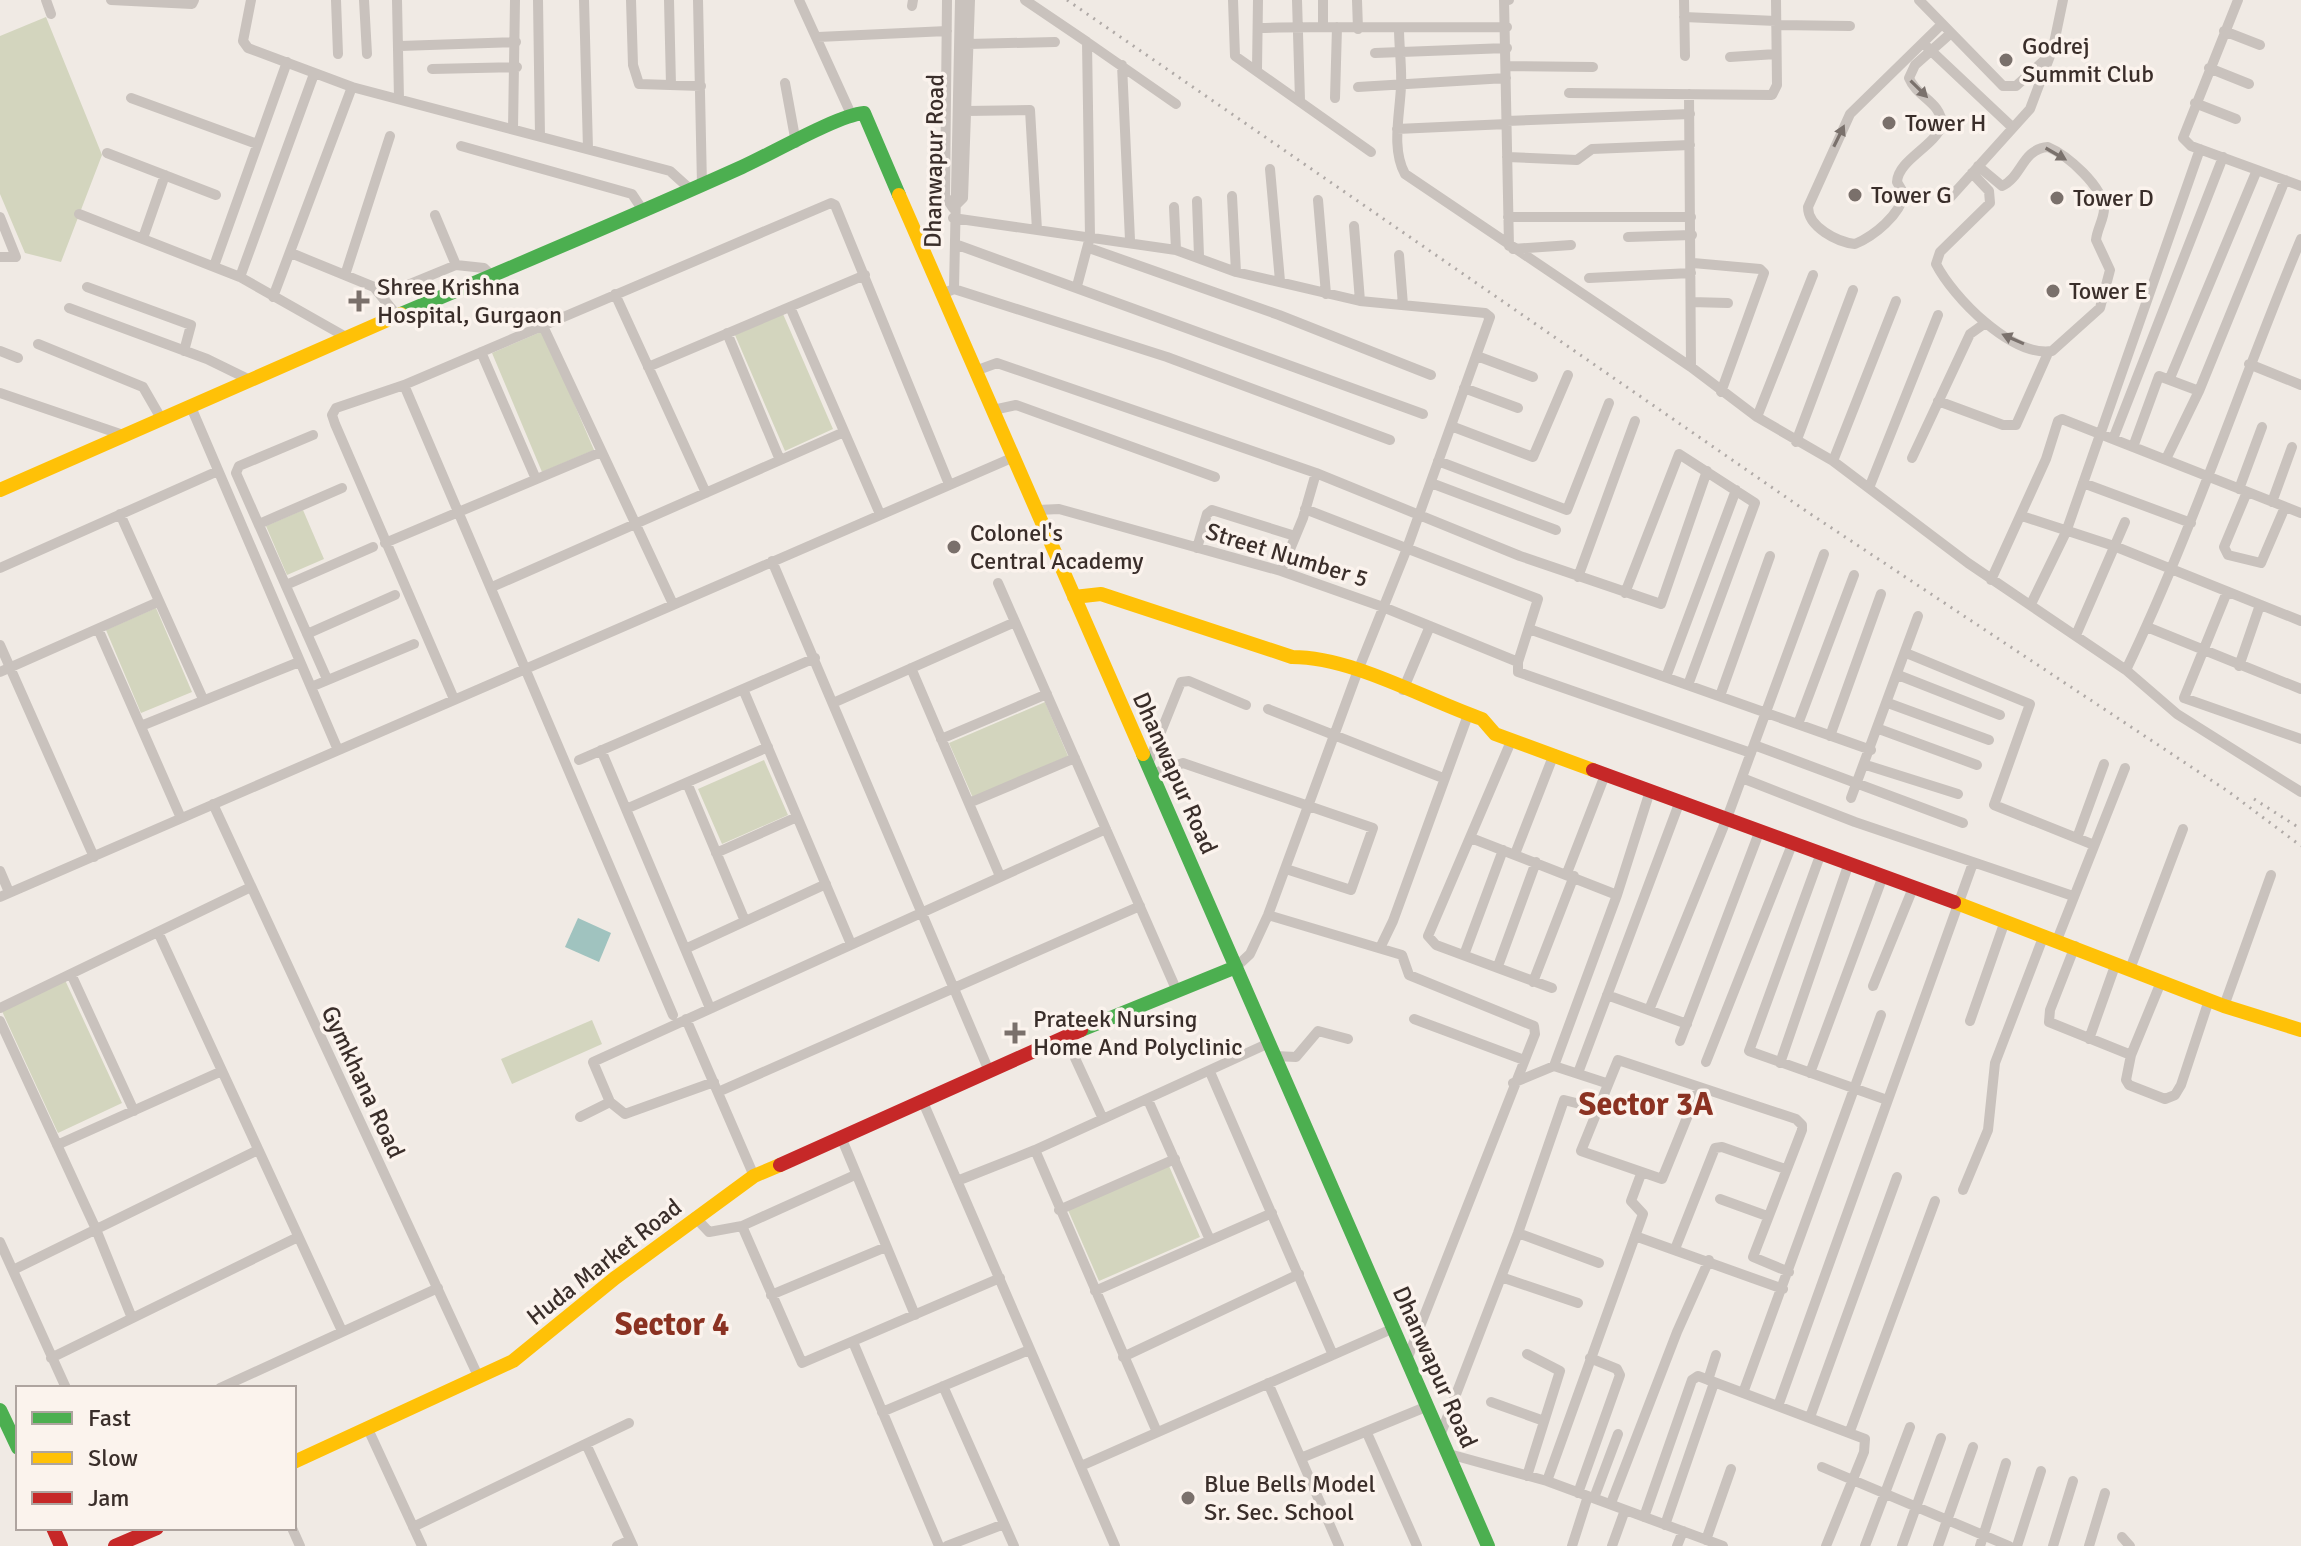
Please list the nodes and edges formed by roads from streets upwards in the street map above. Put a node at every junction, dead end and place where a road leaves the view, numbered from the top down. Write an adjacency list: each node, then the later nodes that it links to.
1 (46, 0): 30 (street)
2 (111, 0): 3 (street)
3 (194, 0)
4 (251, 0): 63 (street)
5 (336, 0): 57 (street)
6 (364, 0): 58 (street)
7 (397, 0): 52 (street)
8 (515, 0): 46 (street)
9 (538, 0): 96 (street)
10 (584, 0): 101 (street)
11 (631, 0): 75 (street)
12 (669, 0): 75 (street)
13 (698, 0): 76 (street)
14 (799, 0): 45 (street)
15 (947, 0): 42 (street)
16 (960, 0): 121 (street, Dhanwapur Road)
17 (970, 0): 50 (street)
18 (1025, 0): 48 (street)
19 (1233, 0): 69 (street)
20 (1258, 0): 39 (street)
21 (1297, 0): 36 (street)
22 (1323, 0): 34 (street)
23 (1357, 0): 41 (street)
24 (1509, 0): 38 (street)
25 (1684, 0): 31 (street)
26 (1776, 0): 32 (street)
27 (1919, 0): 33 (street)
28 (2063, 0): 60 (street)
29 (2238, 0): 43 (street)
30 (51, 14)
31 (1684, 17): 32 (street); 61 (street)
32 (1776, 23): 35 (street); 59 (street)
33 (1942, 24): 44 (street); 49 (street)
34 (1323, 25): 36 (street); 37 (street)
35 (1850, 26)
36 (1297, 27): 39 (street); 84 (street)
37 (1337, 27): 41 (street); 82 (street)
38 (1507, 27): 40 (street); 53 (street)
39 (1259, 28): 69 (street)
40 (1399, 28): 41 (street); 56 (street)
41 (1358, 29)
42 (947, 31): 45 (street); 121 (street)
43 (2224, 31): 51 (street); 67 (street)
44 (1951, 33): 54 (street); 60 (street)
45 (818, 37): 88 (street)
46 (516, 42): 52 (street); 65 (street)
47 (1055, 42): 50 (street)
48 (1087, 42): 64 (street); 134 (street)
49 (1922, 42): 54 (street); 54 (street, one-way to 49)
50 (968, 44): 87 (street)
51 (2260, 45)
52 (400, 46): 83 (street)
53 (1507, 48): 56 (street); 70 (street)
54 (1931, 51): 92 (street)
55 (1375, 53): 56 (street)
56 (1399, 53): 73 (street)
57 (338, 54)
58 (367, 54)
59 (1776, 54): 62 (street); 80 (street)
60 (2050, 55): 92 (street)
61 (1685, 56)
62 (1730, 57)
63 (287, 62): 71 (street); 98 (street)
64 (1122, 65): 86 (street); 133 (street)
65 (517, 67): 68 (street); 93 (street)
66 (1593, 67): 70 (street)
67 (2209, 68): 74 (street); 85 (street)
68 (432, 69)
69 (1257, 69): 84 (street)
70 (1506, 72): 73 (street); 91 (street)
71 (314, 74): 77 (street); 150 (street)
72 (785, 83): 97 (street)
73 (1402, 84): 78 (street); 94 (street)
74 (2249, 84)
75 (671, 85): 76 (street)
76 (701, 86): 113 (street)
77 (352, 87): 83 (street); 139 (street)
78 (1358, 87)
79 (1569, 93): 80 (street)
80 (1689, 94): 89 (street)
81 (131, 98): 98 (street)
82 (1335, 98)
83 (399, 99): 93 (street)
84 (1300, 100): 103 (street)
85 (2195, 103): 90 (street); 102 (street)
86 (1176, 104)
87 (966, 111): 121 (street); 128 (street)
88 (851, 114): 97 (street); 157 (street)
89 (1690, 114): 91 (street); 99 (street)
90 (2236, 119)
91 (1507, 122): 94 (street); 105 (street)
92 (2012, 127): 108 (street)
93 (513, 129): 96 (street)
94 (1397, 129): 137 (street)
95 (390, 136): 146 (street)
96 (540, 136): 101 (street)
97 (796, 143): 113 (street)
98 (257, 144): 144 (street)
99 (1690, 145): 105 (street); 126 (street)
100 (461, 146): 120 (street)
101 (588, 149): 113 (street)
102 (2200, 149): 106 (street); 209 (street)
103 (1371, 152)
104 (107, 153): 110 (street)
105 (1507, 157): 125 (street)
106 (2223, 157): 109 (street); 212 (street)
107 (1270, 169): 153 (street)
108 (1975, 170): 117 (street); 171 (street); 179 (street, one-way to 179)
109 (2257, 170): 111 (street); 189 (street)
110 (165, 175): 114 (street); 131 (street)
111 (2285, 180): 112 (street); 194 (street)
112 (2301, 186)
113 (696, 188): 120 (street)
114 (216, 195)
115 (1232, 196): 147 (street)
116 (1318, 200): 159 (street)
117 (1948, 200)
118 (1197, 201): 141 (street)
119 (1174, 207): 138 (street)
120 (644, 212): 151 (street)
121 (953, 213): 128 (street); 135 (street, Dhanwapur Road)
122 (79, 214): 131 (street)
123 (435, 215): 143 (street)
124 (0, 217): 142 (street)
125 (1508, 217): 126 (street); 137 (street)
126 (1691, 217): 129 (street)
127 (1354, 226): 162 (street)
128 (1037, 230): 134 (street)
129 (1692, 235): 130 (street); 145 (street)
130 (1628, 237)
131 (143, 238): 144 (street)
132 (2301, 239): 182 (street)
133 (1130, 240): 134 (street); 138 (street)
134 (1090, 243): 154 (street); 186 (street)
135 (955, 244): 154 (street); 157 (street, Dhanwapur Road)
136 (1571, 245): 137 (street)
137 (1511, 248): 184 (street)
138 (1176, 250): 141 (street)
139 (291, 253): 146 (street); 161 (street)
140 (1399, 255): 166 (street)
141 (1199, 256): 147 (street)
142 (0, 257)
143 (456, 265): 151 (street); 160 (street)
144 (214, 266): 150 (street)
145 (1692, 268): 152 (street); 164 (street); 195 (street)
146 (346, 272): 160 (street)
147 (1236, 272): 153 (street)
148 (865, 275): 158 (street); 167 (street); 232 (street)
149 (1813, 275): 203 (street)
150 (240, 277): 161 (street)
151 (493, 277): 170 (street)
152 (1589, 278)
153 (1280, 281): 159 (street)
154 (1077, 286): 202 (street)
155 (87, 287): 177 (street)
156 (1853, 290): 214 (street)
157 (948, 292): 185 (street, Dhanwapur Road); 213 (street)
158 (615, 294): 172 (street); 183 (street)
159 (1326, 294): 162 (street)
160 (383, 295): 170 (street)
161 (273, 297): 174 (street)
162 (1360, 301): 166 (street)
163 (1896, 301): 223 (street)
164 (1691, 302): 165 (street); 184 (street)
165 (1728, 303)
166 (1403, 305): 180 (street)
167 (790, 307): 173 (street); 208 (street)
168 (69, 308): 177 (street)
169 (1938, 315): 234 (street)
170 (399, 318): 174 (street)
171 (1984, 324): 179 (street, one-way to 171); 197 (street)
172 (543, 326): 178 (street); 217 (street)
173 (727, 333): 183 (street); 221 (street)
174 (346, 337): 190 (street)
175 (38, 344): 204 (street)
176 (0, 351): 181 (street)
177 (184, 351): 190 (street)
178 (481, 352): 191 (street); 229 (street)
179 (2048, 353): 197 (street)
180 (1477, 356): 188 (street); 193 (street)
181 (18, 358)
182 (2249, 364): 192 (street); 227 (street)
183 (648, 367): 238 (street)
184 (1691, 367): 195 (street)
185 (975, 371): 201 (street, Dhanwapur Road); 226 (street)
186 (1431, 375)
187 (1568, 375): 206 (street)
188 (1533, 377)
189 (2170, 378): 194 (street); 215 (street)
190 (250, 380): 199 (street)
191 (404, 385): 242 (street); 256 (street)
192 (2301, 385)
193 (1464, 388): 200 (street); 206 (street)
194 (2199, 391): 220 (street)
195 (1721, 392): 203 (street)
196 (0, 393): 211 (street)
197 (1938, 401): 219 (street)
198 (1609, 403): 222 (street)
199 (191, 407): 204 (street); 224 (street)
200 (1518, 408)
201 (993, 410): 218 (street, Dhanwapur Road); 228 (street)
202 (1423, 414)
203 (1757, 417): 214 (street)
204 (162, 420): 211 (street)
205 (1635, 421): 268 (street)
206 (1451, 426): 222 (street)
207 (2262, 427): 237 (street)
208 (844, 432): 221 (street); 246 (street)
209 (2098, 433): 212 (street); 231 (street); 248 (street)
210 (313, 435): 251 (street)
211 (126, 436): 235 (street)
212 (2113, 439): 215 (street)
213 (1390, 440)
214 (1796, 442): 223 (street)
215 (2133, 447): 220 (street)
216 (2292, 447): 239 (street)
217 (601, 452): 229 (street); 252 (street)
218 (1014, 457): 232 (street); 243 (street, Dhanwapur Road)
219 (1912, 458)
220 (2166, 459): 227 (street)
221 (780, 460): 238 (street)
222 (1438, 461): 230 (street)
223 (1833, 461): 234 (street)
224 (218, 471): 245 (street); 297 (street)
225 (1707, 471): 236 (street); 274 (street); 274 (street)
226 (1316, 473): 241 (street); 247 (street)
227 (2206, 476): 237 (street); 250 (street)
228 (1215, 477)
229 (536, 479): 242 (street)
230 (1431, 483): 247 (street); 253 (street)
231 (2083, 483): 250 (street); 254 (street)
232 (949, 484): 246 (street)
233 (342, 488): 251 (street)
234 (1869, 488): 269 (street)
235 (0, 490)
236 (1736, 490): 306 (street); 308 (street)
237 (2243, 490): 239 (street); 240 (street)
238 (706, 493): 252 (street)
239 (2272, 502): 240 (street)
240 (2285, 507): 244 (street)
241 (1305, 509): 255 (street); 260 (street)
242 (459, 510): 256 (street); 272 (street)
243 (1038, 510): 259 (street, Street Number 5); 277 (street, Dhanwapur Road)
244 (2301, 513)
245 (120, 514): 264 (street); 278 (street)
246 (880, 514): 263 (street)
247 (1418, 516): 260 (street); 268 (street)
248 (2022, 516): 254 (street); 269 (street)
249 (2125, 522): 257 (street)
250 (2191, 523): 265 (street)
251 (259, 524): 271 (street)
252 (635, 524): 272 (street); 279 (street)
253 (1556, 530)
254 (2066, 532): 257 (street); 280 (street)
255 (1295, 536): 259 (street); 266 (street)
256 (385, 543): 317 (street)
257 (2114, 546): 265 (street); 291 (street)
258 (373, 547): 271 (street)
259 (1197, 548): 266 (street, Street Number 5)
260 (1406, 551): 282 (street); 289 (street)
261 (1824, 554): 322 (street)
262 (1770, 556): 314 (street)
263 (772, 561): 279 (street); 296 (street)
264 (0, 568)
265 (2172, 570): 273 (street); 287 (street)
266 (1281, 571): 282 (street, Street Number 5)
267 (1854, 575): 326 (street)
268 (1578, 577): 274 (street)
269 (1991, 580): 280 (street)
270 (998, 583): 285 (street)
271 (286, 585): 290 (street)
272 (492, 587): 300 (street)
273 (2227, 592): 281 (street); 294 (street)
274 (1625, 593)
275 (1881, 594): 329 (street)
276 (395, 595): 290 (street)
277 (1074, 597): 304 (street); 347 (street, Dhanwapur Road)
278 (158, 602): 288 (street); 316 (street)
279 (673, 604): 300 (street)
280 (2031, 604): 291 (street)
281 (2260, 605): 284 (street); 299 (street)
282 (1383, 607): 286 (street, Street Number 5); 304 (street)
283 (1918, 616): 295 (street)
284 (2301, 621)
285 (1015, 622): 301 (street); 313 (street)
286 (1430, 626): 298 (street, Street Number 5); 312 (street)
287 (2147, 627): 294 (street); 303 (street)
288 (98, 629): 302 (street); 327 (street)
289 (1529, 629): 298 (street); 306 (street)
290 (307, 634): 307 (street)
291 (2076, 635): 303 (street)
292 (414, 644): 307 (street)
293 (0, 645): 302 (street)
294 (2204, 650): 299 (street); 315 (street)
295 (1906, 653): 305 (street); 370 (street)
296 (815, 658): 310 (street); 318 (street)
297 (299, 662): 309 (street); 316 (street)
298 (1518, 662): 336 (street, Street Number 5)
299 (2239, 666): 311 (street)
300 (526, 668): 317 (street); 423 (street)
301 (911, 668): 318 (street); 331 (street)
302 (5, 669): 377 (street)
303 (2126, 670): 323 (street)
304 (1357, 673): 312 (street); 330 (street)
305 (1898, 675): 319 (street); 325 (street)
306 (1666, 677): 308 (street)
307 (327, 679): 309 (street)
308 (1688, 685): 314 (street)
309 (311, 687): 337 (street)
310 (743, 689): 335 (street); 338 (street)
311 (2301, 689)
312 (1403, 690): 324 (street)
313 (1047, 694): 331 (street); 341 (street)
314 (1720, 696): 322 (street)
315 (2184, 698): 323 (street); 333 (street)
316 (203, 699): 327 (street)
317 (454, 699): 337 (street)
318 (833, 703): 395 (street)
319 (1888, 703): 328 (street); 334 (street)
320 (1246, 705): 347 (street)
321 (1268, 709): 330 (street)
322 (1765, 713): 326 (street); 336 (street)
323 (2177, 714): 354 (street)
324 (1468, 715): 332 (street); 349 (street)
325 (2000, 715)
326 (1798, 724): 329 (street)
327 (141, 726): 363 (street)
328 (1879, 729): 339 (street); 345 (street)
329 (1830, 736): 339 (street)
330 (1334, 737): 349 (street); 360 (street)
331 (941, 739): 358 (street)
332 (1512, 739): 340 (street); 369 (street)
333 (2301, 739)
334 (1989, 740)
335 (768, 747): 351 (street); 362 (street)
336 (1752, 749): 350 (street); 352 (street)
337 (338, 750): 359 (street)
338 (601, 750): 342 (street); 361 (street)
339 (1871, 750): 344 (street)
340 (1554, 754): 348 (street); 376 (street)
341 (1075, 758): 358 (street); 366 (street)
342 (579, 760)
343 (2104, 764): 370 (street)
344 (1866, 765): 352 (street); 355 (street)
345 (1977, 765)
346 (2125, 768): 372 (street)
347 (1150, 769): 360 (street); 408 (street, Dhanwapur Road)
348 (1605, 775): 353 (street); 383 (street)
349 (1443, 778): 403 (street)
350 (1742, 778): 364 (street); 380 (street)
351 (687, 783): 361 (street); 374 (street)
352 (1859, 783): 356 (street); 365 (street)
353 (1650, 791): 357 (street); 391 (street)
354 (2301, 792)
355 (1958, 794)
356 (1851, 798)
357 (1680, 801): 364 (street); 417 (street)
358 (969, 803): 385 (street)
359 (213, 804): 363 (street); 388 (street, Gymkhana Road)
360 (1307, 808): 381 (street); 381 (street)
361 (626, 809): 404 (street)
362 (797, 817): 374 (street); 387 (street)
363 (181, 818): 377 (street)
364 (1727, 818): 368 (street); 422 (street)
365 (1963, 823)
366 (1106, 829): 385 (street); 394 (street)
367 (2183, 829): 409 (street)
368 (1760, 830): 371 (street); 429 (street)
369 (1471, 838): 373 (street); 405 (street)
370 (2077, 838): 372 (street)
371 (1793, 842): 375 (street); 438 (street)
372 (2094, 845): 392 (street)
373 (1503, 850): 376 (street); 405 (street)
374 (716, 853): 397 (street)
375 (1821, 853): 379 (street); 439 (street)
376 (1515, 854): 378 (street)
377 (94, 857): 390 (street)
378 (1536, 862): 383 (street); 407 (street)
379 (1849, 863): 386 (street); 439 (street)
380 (1973, 863): 392 (street); 393 (street)
381 (1286, 869): 396 (street)
382 (0, 871): 390 (street)
383 (1570, 874): 391 (street); 411 (street)
384 (2271, 875): 419 (street)
385 (1000, 876): 395 (street)
386 (1883, 876): 389 (street); 445 (street)
387 (826, 884): 397 (street); 401 (street)
388 (251, 887): 399 (street); 493 (street, Gymkhana Road)
389 (1913, 888): 393 (street); 413 (street)
390 (5, 895)
391 (1617, 895): 440 (street)
392 (2073, 896): 400 (street)
393 (1959, 904): 398 (street); 452 (street)
394 (1140, 906): 414 (street); 416 (street)
395 (922, 911): 401 (street); 414 (street)
396 (1268, 915): 403 (street); 408 (street)
397 (745, 921): 404 (street)
398 (2005, 921): 400 (street); 428 (street)
399 (158, 932): 410 (street); 441 (street)
400 (2051, 938): 402 (street); 470 (street)
401 (851, 944): 421 (street)
402 (2075, 946): 406 (street); 432 (street)
403 (1380, 948): 437 (street)
404 (685, 949): 421 (street)
405 (1464, 955): 407 (street)
406 (2116, 963): 409 (street); 432 (street)
407 (1498, 966): 411 (street)
408 (1236, 967): 416 (street, Huda Market Road); 434 (street, Dhanwapur Road)
409 (2130, 969): 412 (street)
410 (71, 974): 420 (street); 456 (street)
411 (1533, 982): 415 (street)
412 (2161, 982): 418 (street); 435 (street)
413 (1873, 986)
414 (955, 987): 442 (street); 448 (street)
415 (1552, 988)
416 (1176, 989): 442 (street, Huda Market Road)
417 (1607, 995): 422 (street); 444 (street)
418 (2209, 1000): 419 (street); 435 (street)
419 (2224, 1006): 430 (street)
420 (0, 1008)
421 (710, 1008): 425 (street)
422 (1649, 1010): 429 (street)
423 (673, 1015)
424 (1881, 1015): 450 (street)
425 (686, 1019): 448 (street); 453 (street)
426 (1414, 1019): 437 (street)
427 (0, 1021): 460 (street)
428 (1970, 1021)
429 (1687, 1024): 433 (street)
430 (2301, 1030)
431 (1348, 1039): 434 (street)
432 (2089, 1039): 435 (street)
433 (1680, 1041)
434 (1272, 1050): 443 (street); 500 (street, Dhanwapur Road)
435 (2131, 1055)
436 (1075, 1058): 458 (street)
437 (1524, 1060): 446 (street)
438 (1706, 1062)
439 (1780, 1063): 445 (street)
440 (1554, 1066): 444 (street); 446 (street)
441 (222, 1071): 456 (street); 461 (street)
442 (989, 1071): 454 (street, Huda Market Road)
443 (1210, 1072): 451 (street); 474 (street)
444 (1578, 1073): 447 (street)
445 (1810, 1073): 450 (street)
446 (1513, 1083): 508 (street)
447 (1606, 1083): 449 (street); 455 (street)
448 (716, 1087): 453 (street); 467 (street)
449 (1699, 1088): 464 (street); 465 (street)
450 (1854, 1088): 452 (street); 489 (street)
451 (1148, 1100): 458 (street); 463 (street)
452 (1887, 1100): 520 (street)
453 (610, 1102): 457 (street)
454 (923, 1102): 459 (street, Huda Market Road); 469 (street)
455 (1596, 1108): 465 (street); 479 (street)
456 (134, 1111): 460 (street)
457 (580, 1117)
458 (1103, 1119): 462 (street)
459 (841, 1137): 466 (street); 467 (street, Huda Market Road)
460 (57, 1145): 478 (street)
461 (258, 1150): 478 (street); 481 (street)
462 (1035, 1150): 469 (street); 473 (street)
463 (1175, 1159): 473 (street); 482 (street)
464 (1785, 1169): 475 (street); 485 (street)
465 (1641, 1174): 480 (street)
466 (855, 1175): 477 (street); 484 (street)
467 (754, 1176): 476 (street, Huda Market Road)
468 (1897, 1177): 523 (street)
469 (957, 1181): 492 (street)
470 (1963, 1190)
471 (1720, 1199): 475 (street)
472 (1935, 1201): 528 (street)
473 (1059, 1210): 495 (street)
474 (1272, 1213): 482 (street); 490 (street)
475 (1767, 1216): 489 (street)
476 (695, 1217): 477 (street); 511 (street, Huda Market Road)
477 (742, 1226): 496 (street)
478 (95, 1227): 488 (street); 499 (street)
479 (1518, 1233): 487 (street); 491 (street)
480 (1635, 1236): 485 (street); 510 (street)
481 (298, 1237): 499 (street); 501 (street)
482 (1210, 1240): 495 (street)
483 (0, 1242): 488 (street)
484 (886, 1247): 496 (street); 498 (street)
485 (1675, 1249): 486 (street)
486 (1709, 1260): 494 (street); 552 (street)
487 (1599, 1263)
488 (13, 1270): 509 (street)
489 (1789, 1272): 494 (street)
490 (1299, 1274): 505 (street); 507 (street)
491 (1501, 1277): 497 (street); 532 (street)
492 (1000, 1278): 498 (street); 503 (street)
493 (438, 1288): 501 (street); 511 (street, Gymkhana Road)
494 (1783, 1289): 517 (street)
495 (1095, 1291): 507 (street)
496 (771, 1295): 502 (street)
497 (1578, 1303)
498 (915, 1315): 502 (street)
499 (132, 1318): 509 (street)
500 (1394, 1328): 505 (street); 508 (street, Dhanwapur Road)
501 (342, 1331): 515 (street)
502 (853, 1342): 522 (street)
503 (1029, 1350): 516 (street); 541 (street)
504 (1527, 1354): 524 (street)
505 (1333, 1355): 513 (street)
506 (1716, 1355): 512 (street)
507 (1123, 1357): 529 (street)
508 (1408, 1357): 519 (street, Dhanwapur Road)
509 (51, 1358): 514 (street)
510 (1590, 1358): 547 (street); 551 (street)
511 (478, 1376): 527 (street, Huda Market Road)
512 (1711, 1382): 517 (street); 555 (street); 558 (street)
513 (1268, 1383): 529 (street); 538 (street)
514 (65, 1386)
515 (224, 1386)
516 (943, 1386): 522 (street); 557 (street)
517 (1743, 1393): 520 (street)
518 (1491, 1402): 524 (street)
519 (1428, 1406): 530 (street); 532 (street, Dhanwapur Road)
520 (1778, 1406): 523 (street)
521 (0, 1410): 534 (street)
522 (882, 1412): 570 (street)
523 (1810, 1417): 528 (street)
524 (1544, 1421): 545 (street)
525 (629, 1423): 535 (street)
526 (1910, 1427): 550 (street)
527 (368, 1429): 539 (street, Huda Market Road); 559 (street)
528 (1850, 1431): 546 (street)
529 (1157, 1432): 541 (street)
530 (1367, 1433): 538 (street); 574 (street)
531 (1618, 1434): 551 (street)
532 (1440, 1436): 537 (street, Dhanwapur Road)
533 (1941, 1438): 553 (street)
534 (16, 1444)
535 (586, 1444): 559 (street); 565 (street)
536 (1973, 1447): 556 (street)
537 (1449, 1454): 545 (street); 575 (street, Dhanwapur Road)
538 (1301, 1458): 566 (street)
539 (296, 1461)
540 (2006, 1463): 564 (street)
541 (1081, 1466): 573 (street)
542 (1822, 1467): 546 (street)
543 (1731, 1469): 562 (street)
544 (2041, 1471): 585 (street)
545 (1527, 1476): 547 (street)
546 (1852, 1480): 550 (street); 580 (street)
547 (1547, 1481): 551 (street)
548 (2073, 1481): 586 (street)
549 (2105, 1493): 587 (street)
550 (1885, 1495): 553 (street); 581 (street)
551 (1587, 1496): 552 (street); 576 (street)
552 (1611, 1503): 554 (street)
553 (1917, 1507): 556 (street); 582 (street)
554 (1625, 1510): 555 (street); 577 (street)
555 (1644, 1517): 558 (street)
556 (1949, 1521): 564 (street); 583 (street)
557 (1004, 1524): 571 (street); 572 (street)
558 (1665, 1525): 560 (street)
559 (413, 1527): 568 (street)
560 (1683, 1531): 562 (street); 578 (street)
561 (2122, 1537): 588 (street)
562 (1706, 1540): 579 (street)
563 (144, 1541): 567 (street)
564 (1983, 1541): 584 (street)
565 (631, 1543): 569 (street)
566 (1337, 1545)
567 (115, 1546)
568 (422, 1546)
569 (617, 1546)
570 (939, 1546)
571 (947, 1546)
572 (1014, 1546)
573 (1115, 1546)
574 (1417, 1546)
575 (1488, 1546)
576 (1572, 1546)
577 (1612, 1546)
578 (1677, 1546)
579 (1723, 1546)
580 (1826, 1546)
581 (1865, 1546)
582 (1902, 1546)
583 (1938, 1546)
584 (2009, 1546)
585 (2017, 1546)
586 (2053, 1546)
587 (2089, 1546)
588 (2130, 1546)

